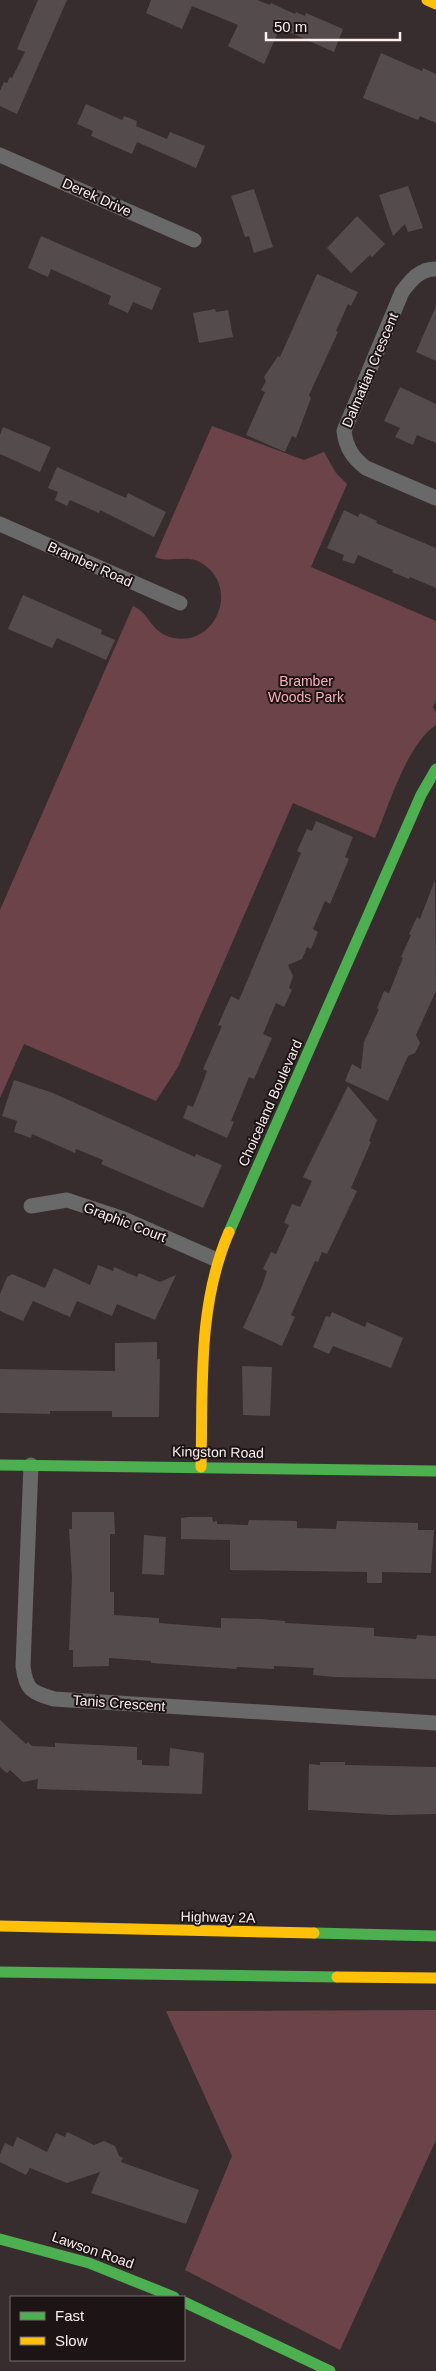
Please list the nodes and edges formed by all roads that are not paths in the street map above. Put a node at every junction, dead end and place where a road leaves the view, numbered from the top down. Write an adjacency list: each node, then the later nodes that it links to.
1 (427, 0): 2 (main road)
2 (436, 4)
3 (0, 154): 4 (street, Derek Drive)
4 (194, 240)
5 (436, 269): 6 (street, Dalmatian Crescent)
6 (436, 498)
7 (0, 524): 8 (street, Bramber Road)
8 (180, 603)
9 (436, 769): 11 (main road, Choiceland Boulevard)
10 (31, 1206): 11 (street, Graphic Court)
11 (217, 1260): 14 (main road, Choiceland Boulevard)
12 (0, 1465): 13 (main road, Kingston Road)
13 (31, 1466): 14 (main road, Kingston Road); 16 (street, Tanis Crescent)
14 (201, 1467): 15 (main road, Kingston Road)
15 (436, 1471)
16 (436, 1723)
17 (0, 1926): 18 (main road, Highway 2A)
18 (436, 1936)
19 (0, 1972): 20 (main road)
20 (436, 1978)
21 (0, 2239): 22 (main road, Lawson Road)
22 (172, 2296)
23 (185, 2302): 24 (main road)
24 (330, 2371)

